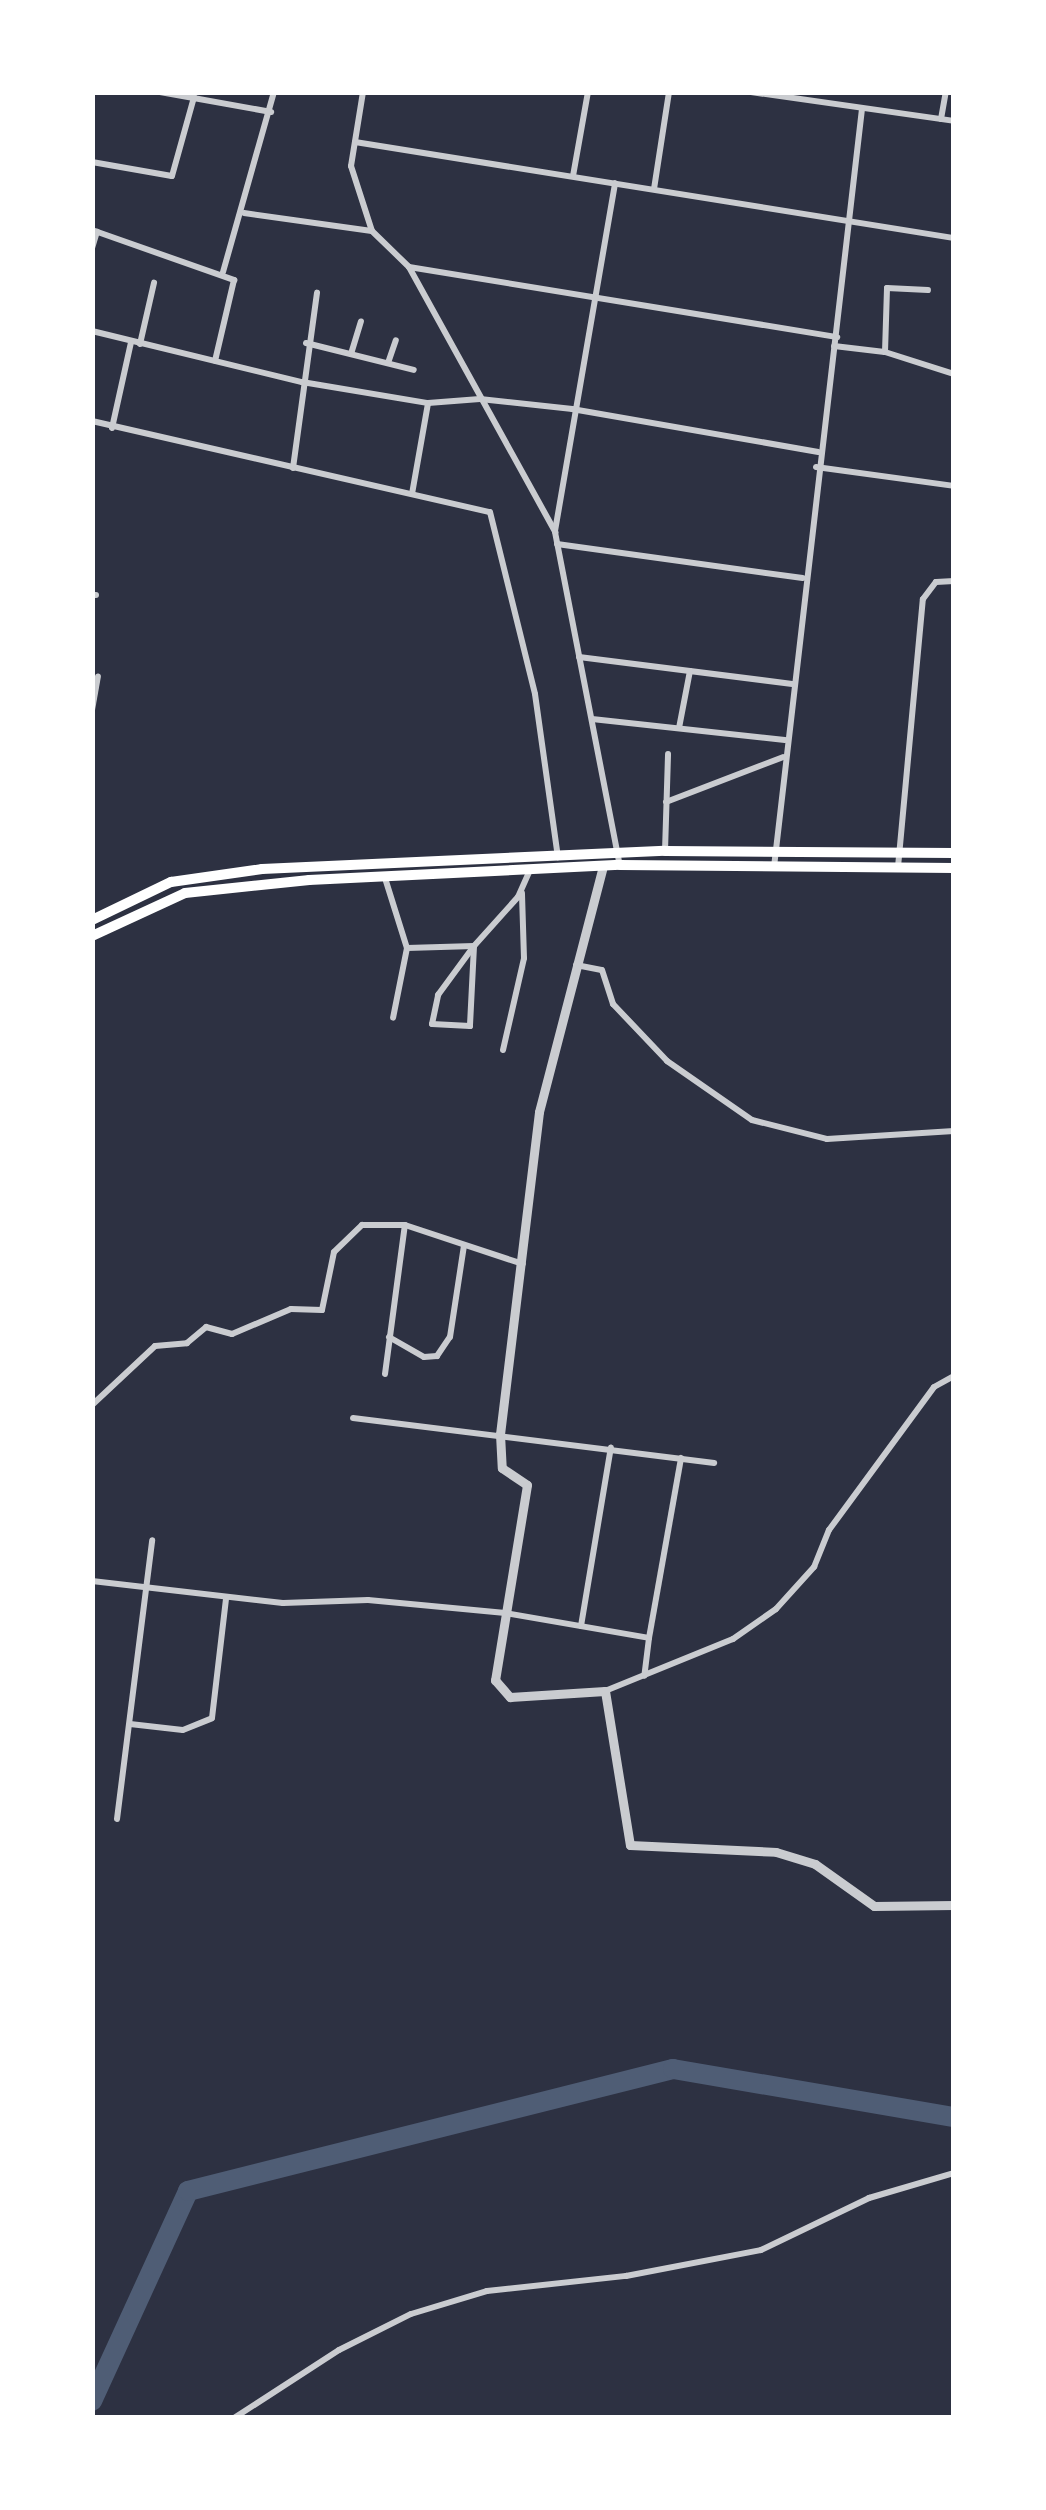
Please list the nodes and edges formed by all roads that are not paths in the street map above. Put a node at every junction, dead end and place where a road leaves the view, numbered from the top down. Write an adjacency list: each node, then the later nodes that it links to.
1 (160, 92): 9 (street)
2 (274, 92): 11 (street)
3 (363, 92): 14 (street)
4 (588, 92): 16 (street)
5 (669, 92): 18 (street)
6 (752, 92): 8 (street)
7 (946, 92): 12 (street)
8 (780, 95): 10 (street)
9 (194, 97): 11 (street); 15 (street)
10 (862, 108): 12 (street); 20 (street)
11 (270, 112): 19 (street)
12 (941, 119): 13 (street)
13 (954, 121)
14 (355, 142): 16 (street); 22 (street)
15 (92, 162)
16 (573, 176): 17 (street)
17 (615, 183): 18 (street); 30 (street)
18 (654, 189): 20 (street)
19 (244, 213): 22 (street); 26 (street)
20 (847, 221): 23 (street); 36 (street)
21 (95, 231): 24 (street); 26 (street)
22 (372, 231): 25 (street)
23 (954, 238)
24 (92, 248)
25 (409, 267): 30 (street); 44 (street)
26 (222, 272): 39 (street)
27 (154, 283): 34 (street)
28 (928, 290): 37 (street)
29 (317, 293): 35 (street)
30 (592, 298): 36 (street); 46 (street)
31 (361, 322): 38 (street)
32 (92, 331): 34 (street)
33 (396, 340): 40 (street)
34 (136, 342): 39 (street); 48 (street)
35 (306, 342): 38 (street); 43 (street)
36 (836, 342): 37 (street); 49 (street)
37 (885, 352): 42 (street)
38 (351, 354): 40 (street)
39 (215, 361): 43 (street)
40 (388, 363): 41 (street)
41 (414, 370)
42 (954, 374)
43 (302, 382): 45 (street); 51 (street)
44 (480, 400): 45 (street); 46 (street); 54 (street)
45 (428, 404): 53 (street)
46 (572, 409): 49 (street); 54 (street)
47 (92, 421): 48 (street)
48 (112, 428): 51 (street)
49 (818, 452): 50 (street)
50 (816, 467): 52 (street); 56 (street)
51 (293, 468): 53 (street)
52 (954, 486)
53 (412, 494): 73 (street)
54 (555, 532): 55 (street)
55 (557, 544): 56 (street); 58 (street)
56 (803, 578): 61 (street)
57 (954, 581): 71 (street)
58 (579, 656): 59 (street); 63 (street)
59 (690, 670): 61 (street); 64 (street)
60 (98, 677): 62 (street)
61 (792, 684): 65 (street)
62 (92, 710)
63 (592, 718): 64 (street); 74 (street)
64 (679, 728): 65 (street)
65 (786, 740): 67 (street)
66 (668, 754): 68 (street)
67 (782, 757): 68 (street); 70 (street)
68 (666, 802): 69 (street)
69 (665, 851): 70 (main road); 74 (main road)
70 (775, 851): 71 (main road); 76 (street)
71 (899, 852): 72 (main road); 77 (street)
72 (954, 853)
73 (558, 858): 74 (main road); 82 (main road)
74 (619, 860): 75 (main road); 76 (main road)
75 (603, 866): 79 (main road); 86 (street)
76 (774, 867): 77 (main road)
77 (898, 867): 78 (main road)
78 (954, 868)
79 (530, 870): 80 (main road); 81 (street)
80 (385, 878): 83 (main road); 85 (street)
81 (522, 892): 84 (street); 88 (street)
82 (92, 920)
83 (92, 936)
84 (474, 946): 84 (street); 85 (street)
85 (407, 948): 87 (street)
86 (575, 965): 89 (street); 92 (street)
87 (392, 1018)
88 (503, 1050)
89 (954, 1131)
90 (405, 1225): 91 (street); 93 (street); 96 (street)
91 (464, 1246): 92 (street); 93 (street)
92 (524, 1265): 98 (street)
93 (389, 1338): 94 (street)
94 (385, 1374)
95 (954, 1376): 109 (street)
96 (92, 1404)
97 (354, 1418): 98 (street)
98 (500, 1434): 99 (street); 106 (street)
99 (611, 1447): 100 (street); 107 (street)
100 (681, 1458): 101 (street); 108 (street)
101 (714, 1464)
102 (152, 1540): 104 (street)
103 (92, 1581): 104 (street)
104 (148, 1588): 105 (street); 111 (street)
105 (226, 1598): 106 (street); 111 (street)
106 (505, 1614): 107 (street); 110 (street)
107 (581, 1626): 108 (street)
108 (648, 1638): 109 (street)
109 (644, 1676): 110 (street)
110 (605, 1691): 113 (street)
111 (130, 1724): 112 (street)
112 (116, 1820)
113 (954, 1904)
114 (954, 2172): 115 (street)
115 (234, 2418)

